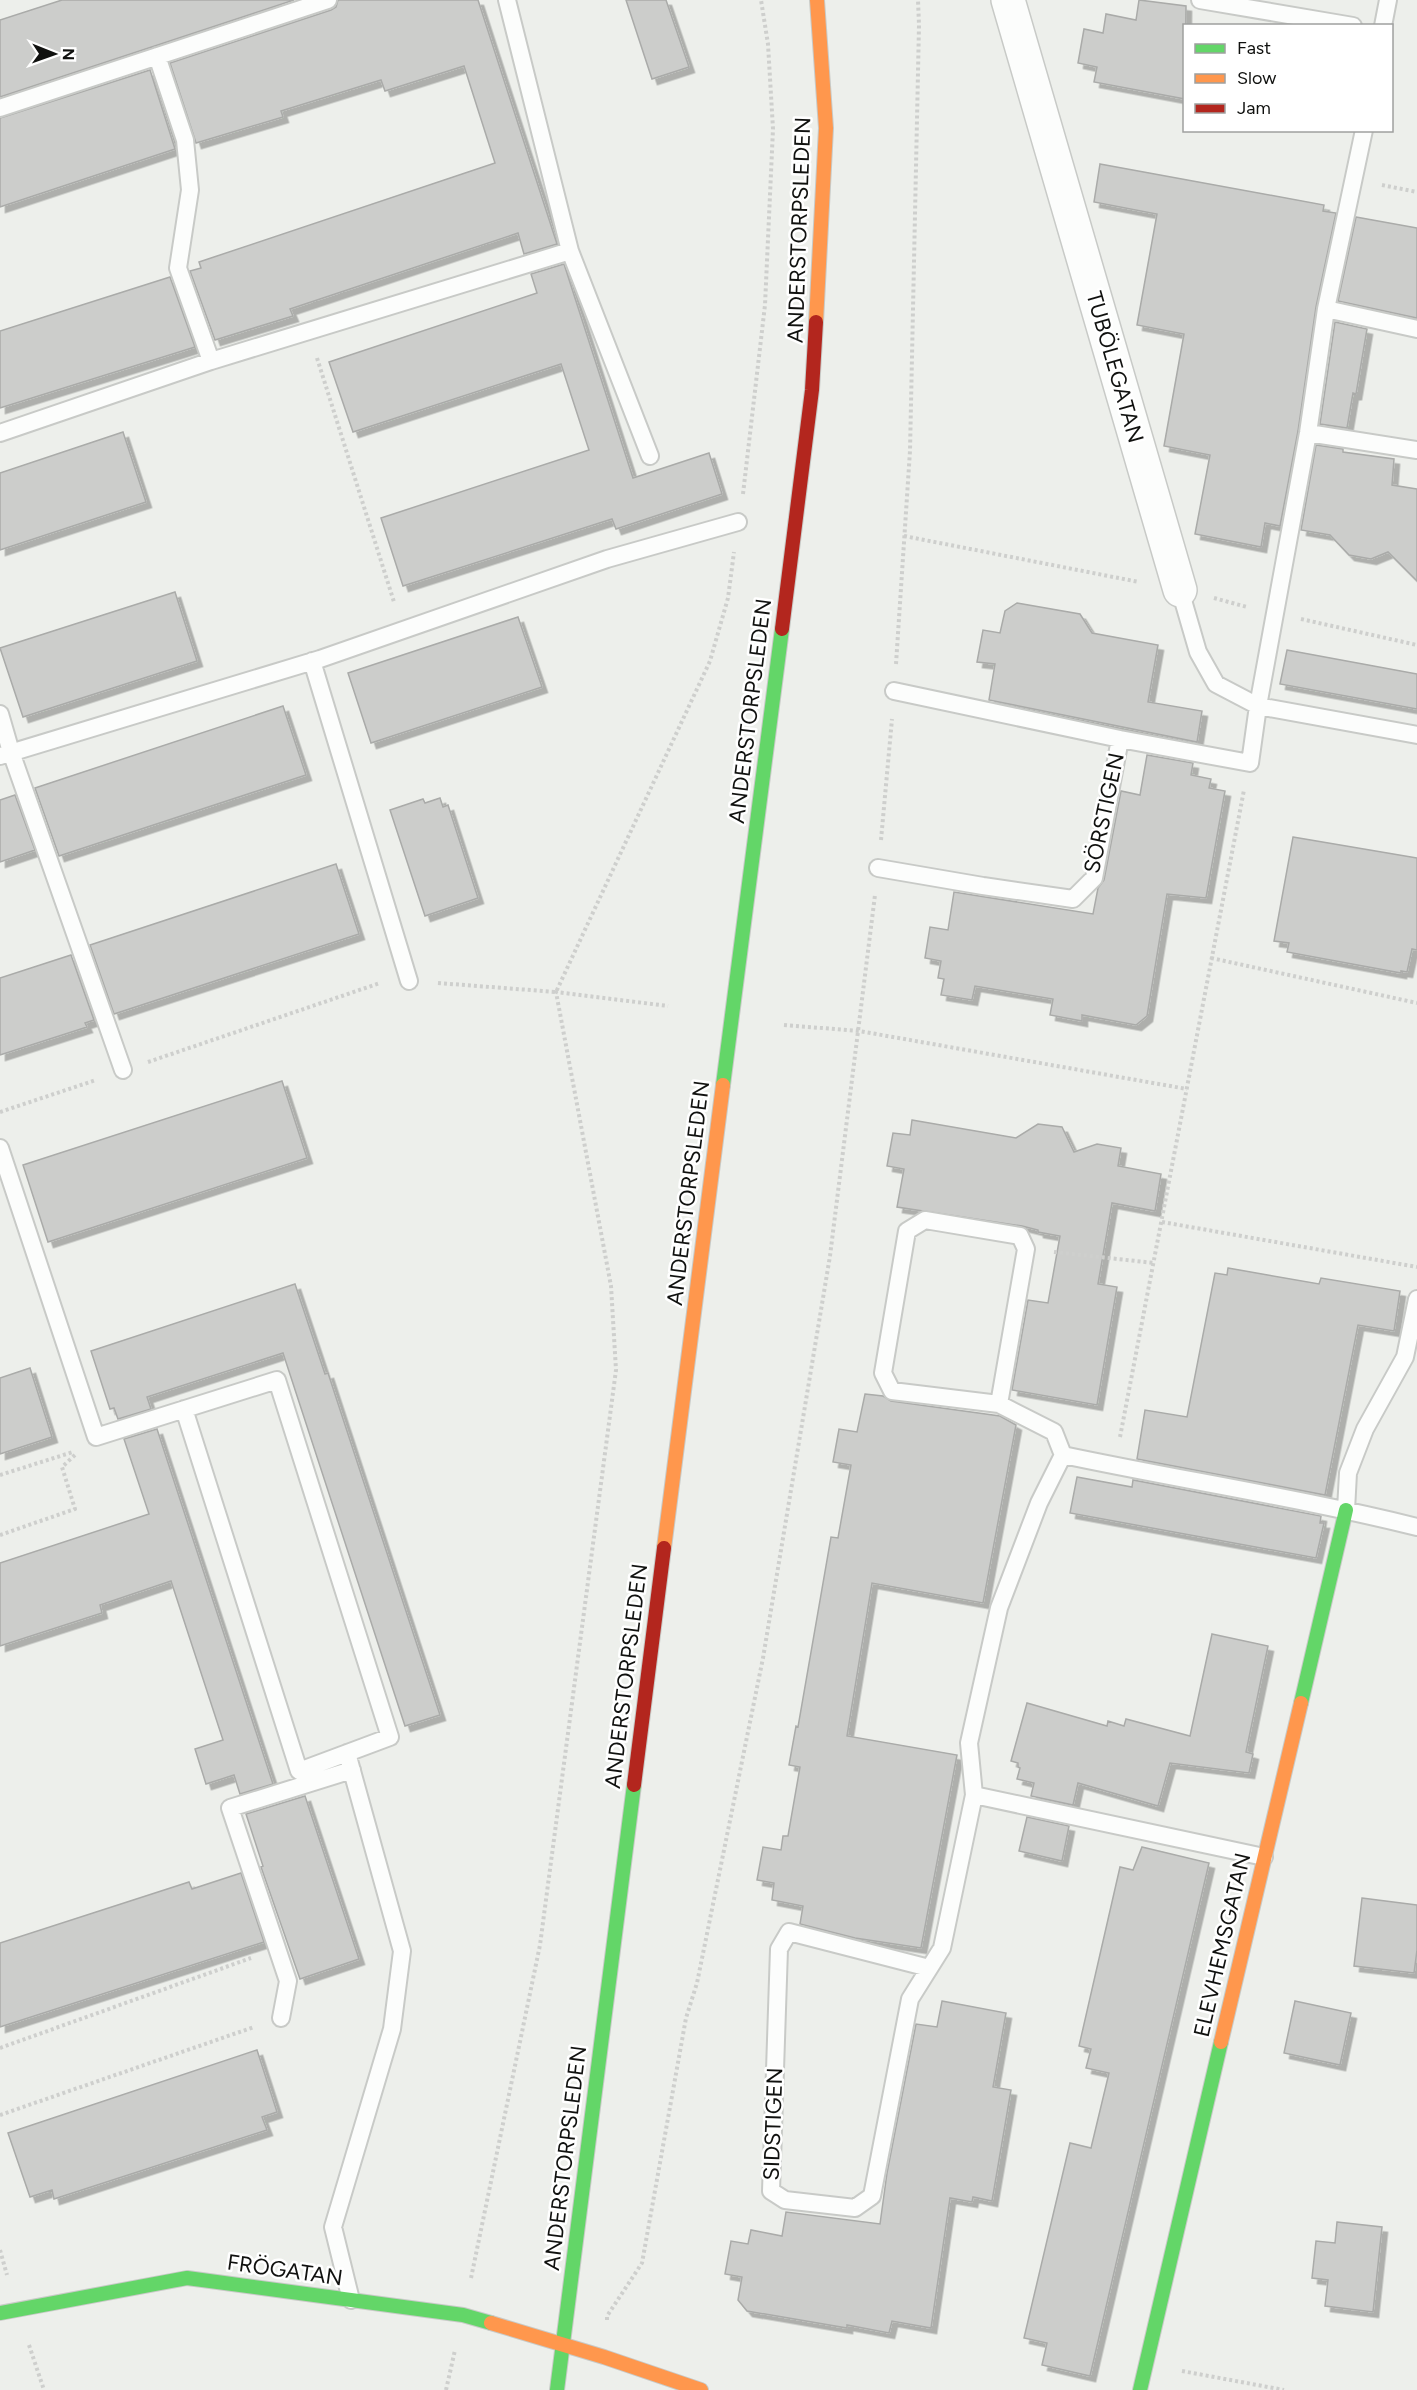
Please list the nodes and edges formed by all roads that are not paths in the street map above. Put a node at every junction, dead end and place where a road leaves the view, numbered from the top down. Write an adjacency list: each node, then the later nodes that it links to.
1 (328, 0): 10 (lane)
2 (507, 0): 13 (lane)
3 (817, 0): 48 (main road, ANDERSTORPSLEDEN)
4 (1008, 0): 22 (street, TUBÖLEGATAN)
5 (1200, 0): 7 (lane)
6 (1388, 0): 9 (lane)
7 (1243, 4): 8 (lane)
8 (1343, 24)
9 (1383, 24)
10 (157, 56): 11 (lane); 16 (lane)
11 (0, 108)
12 (1364, 132): 14 (lane)
13 (570, 251): 16 (lane); 20 (lane)
14 (1326, 309): 15 (lane); 18 (lane)
15 (1417, 330)
16 (211, 361): 17 (lane)
17 (0, 433)
18 (1308, 434): 19 (lane); 25 (lane)
19 (1417, 450)
20 (650, 456)
21 (738, 522): 23 (lane)
22 (1179, 590): 25 (lane, TUBÖLEGATAN)
23 (312, 661): 29 (lane); 31 (lane)
24 (894, 691): 28 (lane, SÖRSTIGEN)
25 (1258, 706): 27 (lane, TUBÖLEGATAN); 28 (lane, SÖRSTIGEN)
26 (0, 714): 29 (lane)
27 (1417, 735)
28 (1120, 739): 30 (lane, SÖRSTIGEN)
29 (6, 754): 32 (lane)
30 (878, 868)
31 (409, 981)
32 (123, 1070)
33 (0, 1148): 36 (lane)
34 (1417, 1299): 38 (lane)
35 (999, 1404): 35 (lane); 37 (lane)
36 (184, 1409): 40 (lane); 40 (lane)
37 (1063, 1455): 38 (lane); 42 (lane, SIDSTIGEN)
38 (1346, 1509): 39 (lane); 43 (main road, ELEVHEMSGATAN)
39 (1417, 1527)
40 (347, 1753): 41 (lane)
41 (352, 1770): 45 (lane); 46 (lane)
42 (974, 1795): 43 (lane); 44 (lane, SIDSTIGEN)
43 (1264, 1857): 51 (main road, ELEVHEMSGATAN)
44 (929, 1968): 44 (lane, SIDSTIGEN)
45 (281, 2018)
46 (351, 2300): 47 (main road, FRÖGATAN); 48 (main road, FRÖGATAN)
47 (0, 2313)
48 (563, 2344): 49 (main road, ANDERSTORPSLEDEN); 50 (main road)
49 (557, 2390)
50 (701, 2390)
51 (1140, 2390)

